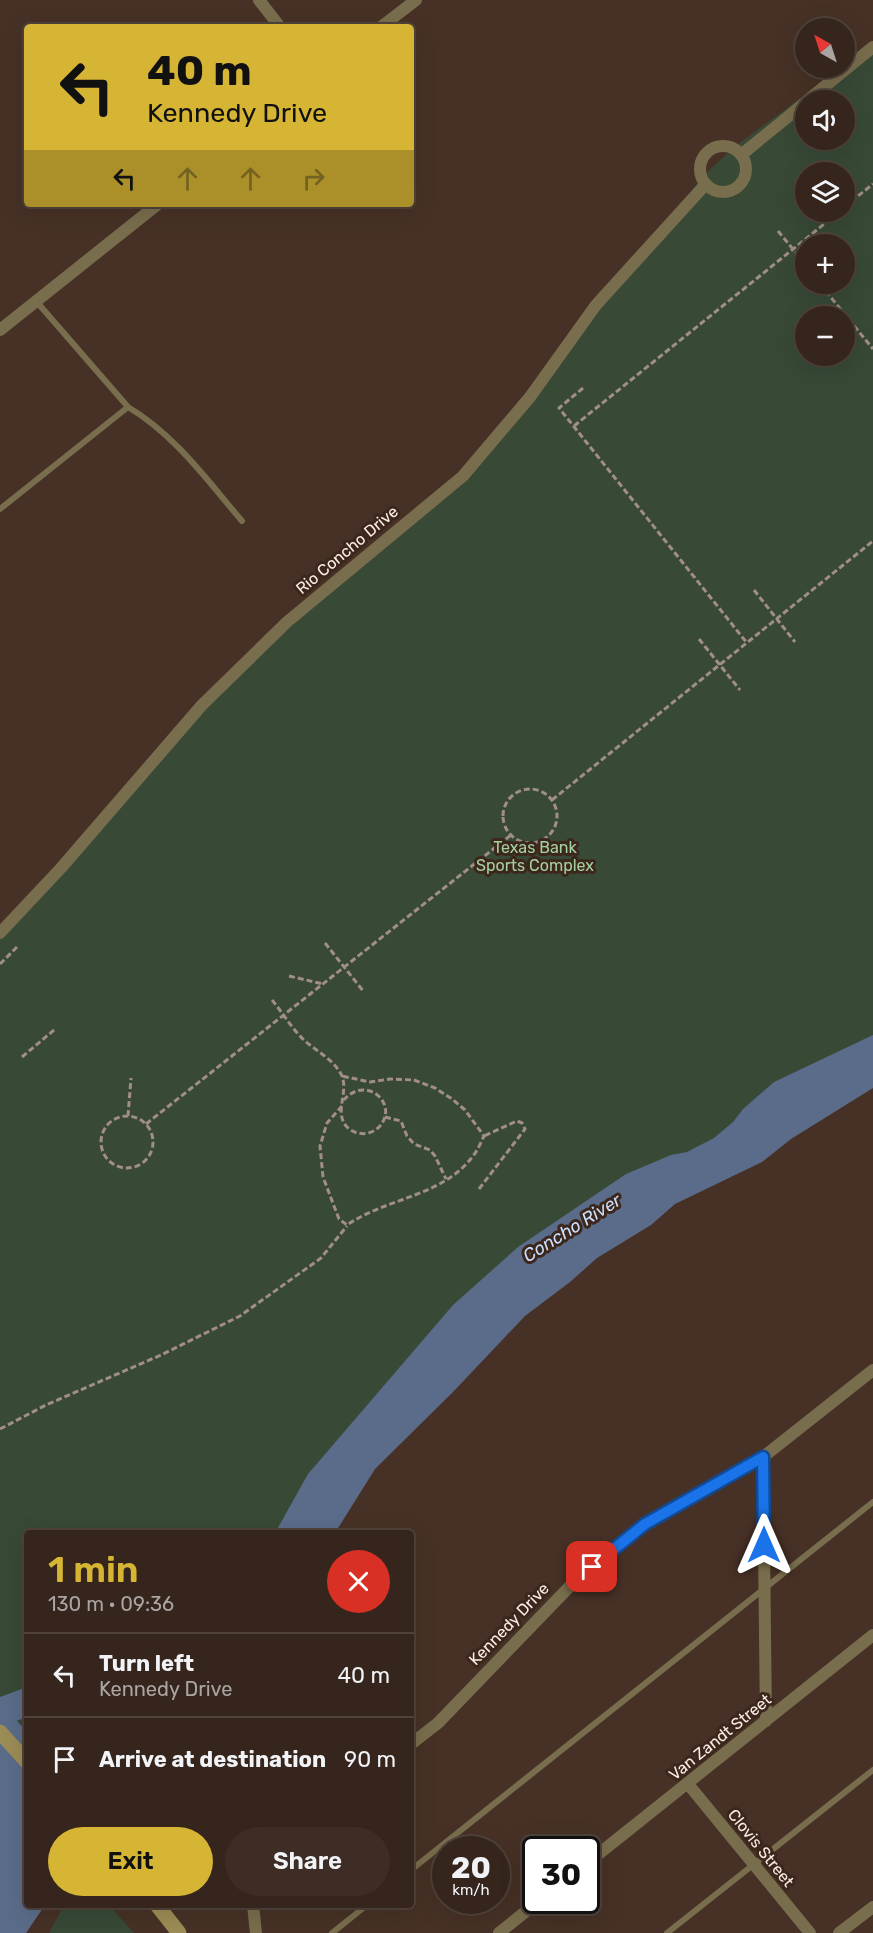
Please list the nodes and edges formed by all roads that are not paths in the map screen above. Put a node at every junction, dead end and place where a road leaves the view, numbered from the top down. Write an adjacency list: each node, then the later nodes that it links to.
1 (259, 0): 3 (street)
2 (416, 0): 4 (street)
3 (278, 24)
4 (385, 24)
5 (873, 47): 6 (street)
6 (820, 90)
7 (795, 111): 8 (street)
8 (741, 155): 9 (street); 9 (street)
9 (705, 185): 16 (street, Rio Concho Drive)
10 (154, 207): 11 (street)
11 (36, 302): 12 (street); 13 (lane)
12 (0, 330)
13 (128, 407): 14 (lane); 15 (lane)
14 (0, 509)
15 (242, 521)
16 (0, 933)
17 (873, 1370): 18 (street, Kennedy Drive)
18 (763, 1457): 20 (street); 24 (street, Kennedy Drive)
19 (873, 1502): 20 (lane)
20 (764, 1589): 22 (street); 30 (lane)
21 (873, 1635): 22 (street, Van Zandt Street)
22 (766, 1721): 27 (street, Van Zandt Street)
23 (0, 1732): 25 (main road)
24 (414, 1742)
25 (24, 1759)
26 (873, 1770): 29 (lane)
27 (688, 1784): 28 (street, Van Zandt Street); 29 (street, Clovis Street)
28 (600, 1853)
29 (754, 1864): 40 (lane); 41 (street, Clovis Street)
30 (414, 1868)
31 (873, 1907): 42 (street)
32 (158, 1908): 36 (main road)
33 (253, 1908): 37 (street)
34 (363, 1908): 38 (lane)
35 (523, 1914): 39 (street)
36 (179, 1933)
37 (256, 1933)
38 (332, 1933)
39 (500, 1933)
40 (667, 1933)
41 (810, 1933)
42 (839, 1933)

